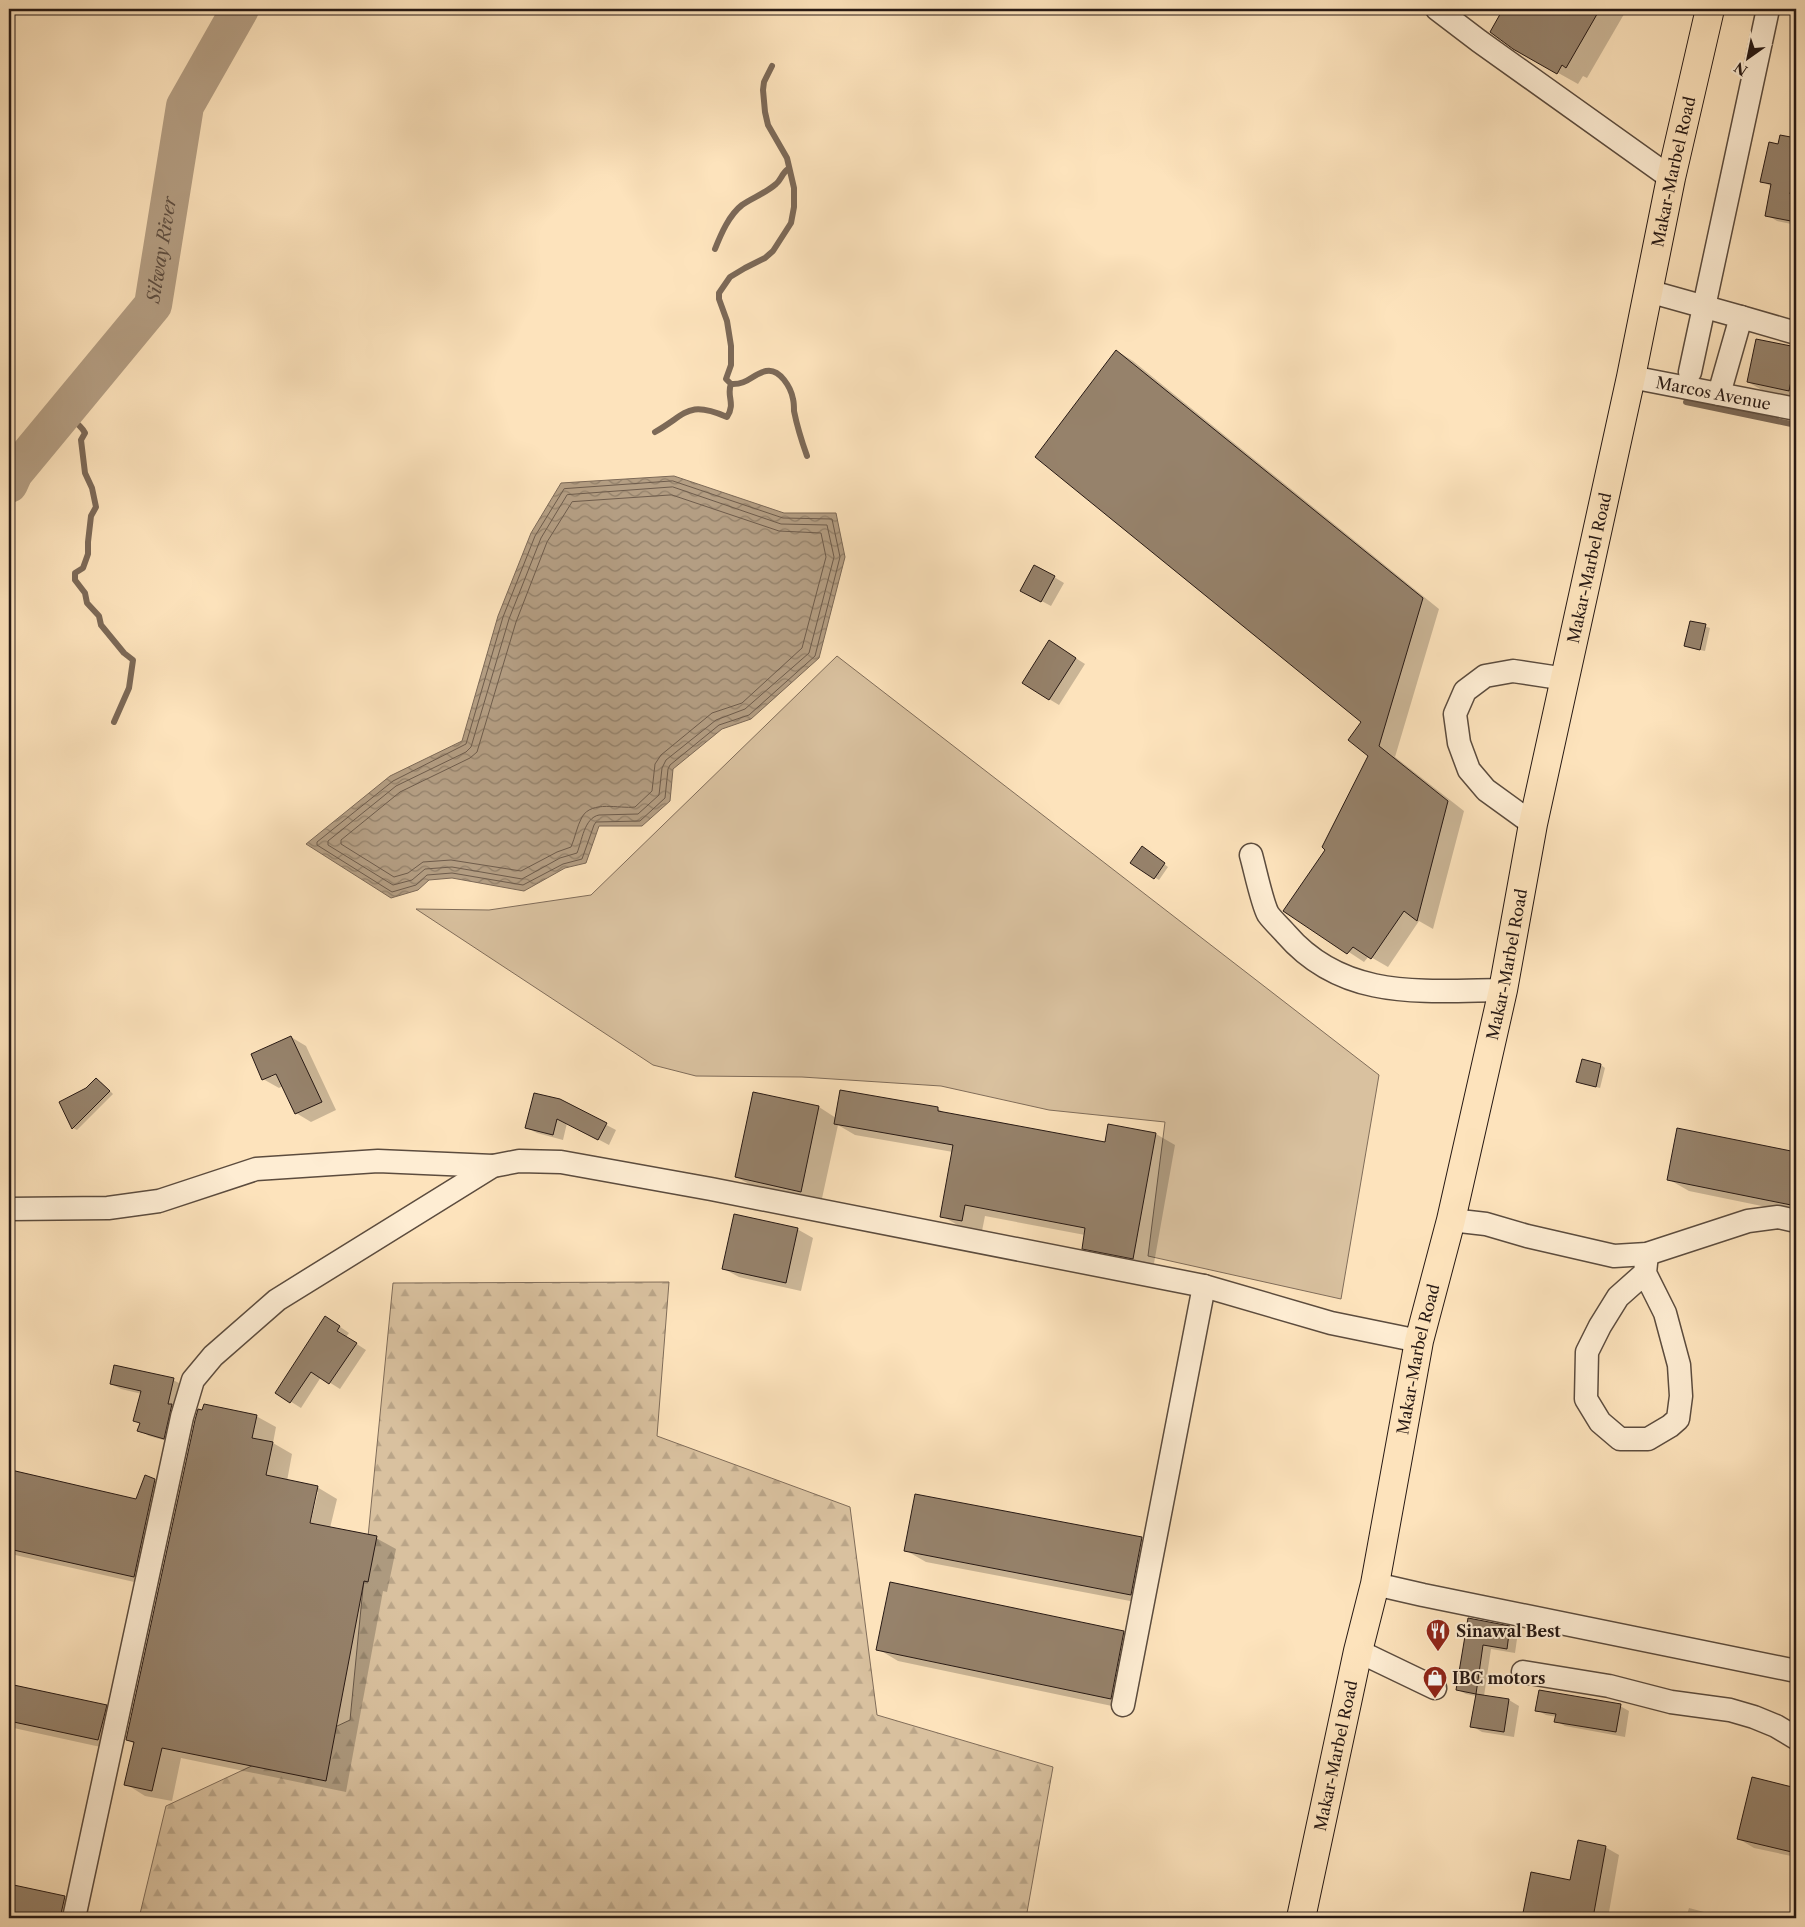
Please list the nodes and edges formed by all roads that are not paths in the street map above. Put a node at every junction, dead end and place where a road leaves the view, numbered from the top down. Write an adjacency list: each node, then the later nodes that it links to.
1 (1437, 9): 4 (street)
2 (1710, 9): 4 (main road, Makar-Marbel Road)
3 (1768, 9): 6 (street)
4 (1671, 178): 5 (main road, Makar-Marbel Road)
5 (1648, 291): 6 (street); 10 (main road, Makar-Marbel Road)
6 (1704, 306): 7 (street); 9 (street)
7 (1741, 317): 8 (street); 11 (street)
8 (1796, 334)
9 (1690, 372)
10 (1631, 377): 11 (street, Marcos Avenue); 13 (main road, Makar-Marbel Road)
11 (1719, 394): 12 (street, Marcos Avenue)
12 (1796, 406)
13 (1566, 678): 14 (main road, Makar-Marbel Road); 14 (street)
14 (1533, 824): 16 (main road, Makar-Marbel Road)
15 (1251, 855): 16 (street)
16 (1503, 990): 19 (main road, Makar-Marbel Road)
17 (493, 1166): 18 (street); 22 (street); 31 (street)
18 (9, 1209)
19 (1452, 1220): 21 (street); 23 (main road, Makar-Marbel Road)
20 (1796, 1221): 21 (street)
21 (1646, 1263): 21 (street)
22 (1204, 1286): 23 (street); 29 (street)
23 (1418, 1341): 24 (main road, Makar-Marbel Road)
24 (1375, 1584): 25 (main road, Makar-Marbel Road); 26 (street)
25 (1358, 1651): 28 (street); 32 (main road, Makar-Marbel Road)
26 (1796, 1670)
27 (1523, 1672): 30 (street)
28 (1435, 1688)
29 (1123, 1705)
30 (1796, 1738)
31 (74, 1918)
32 (1301, 1918)

